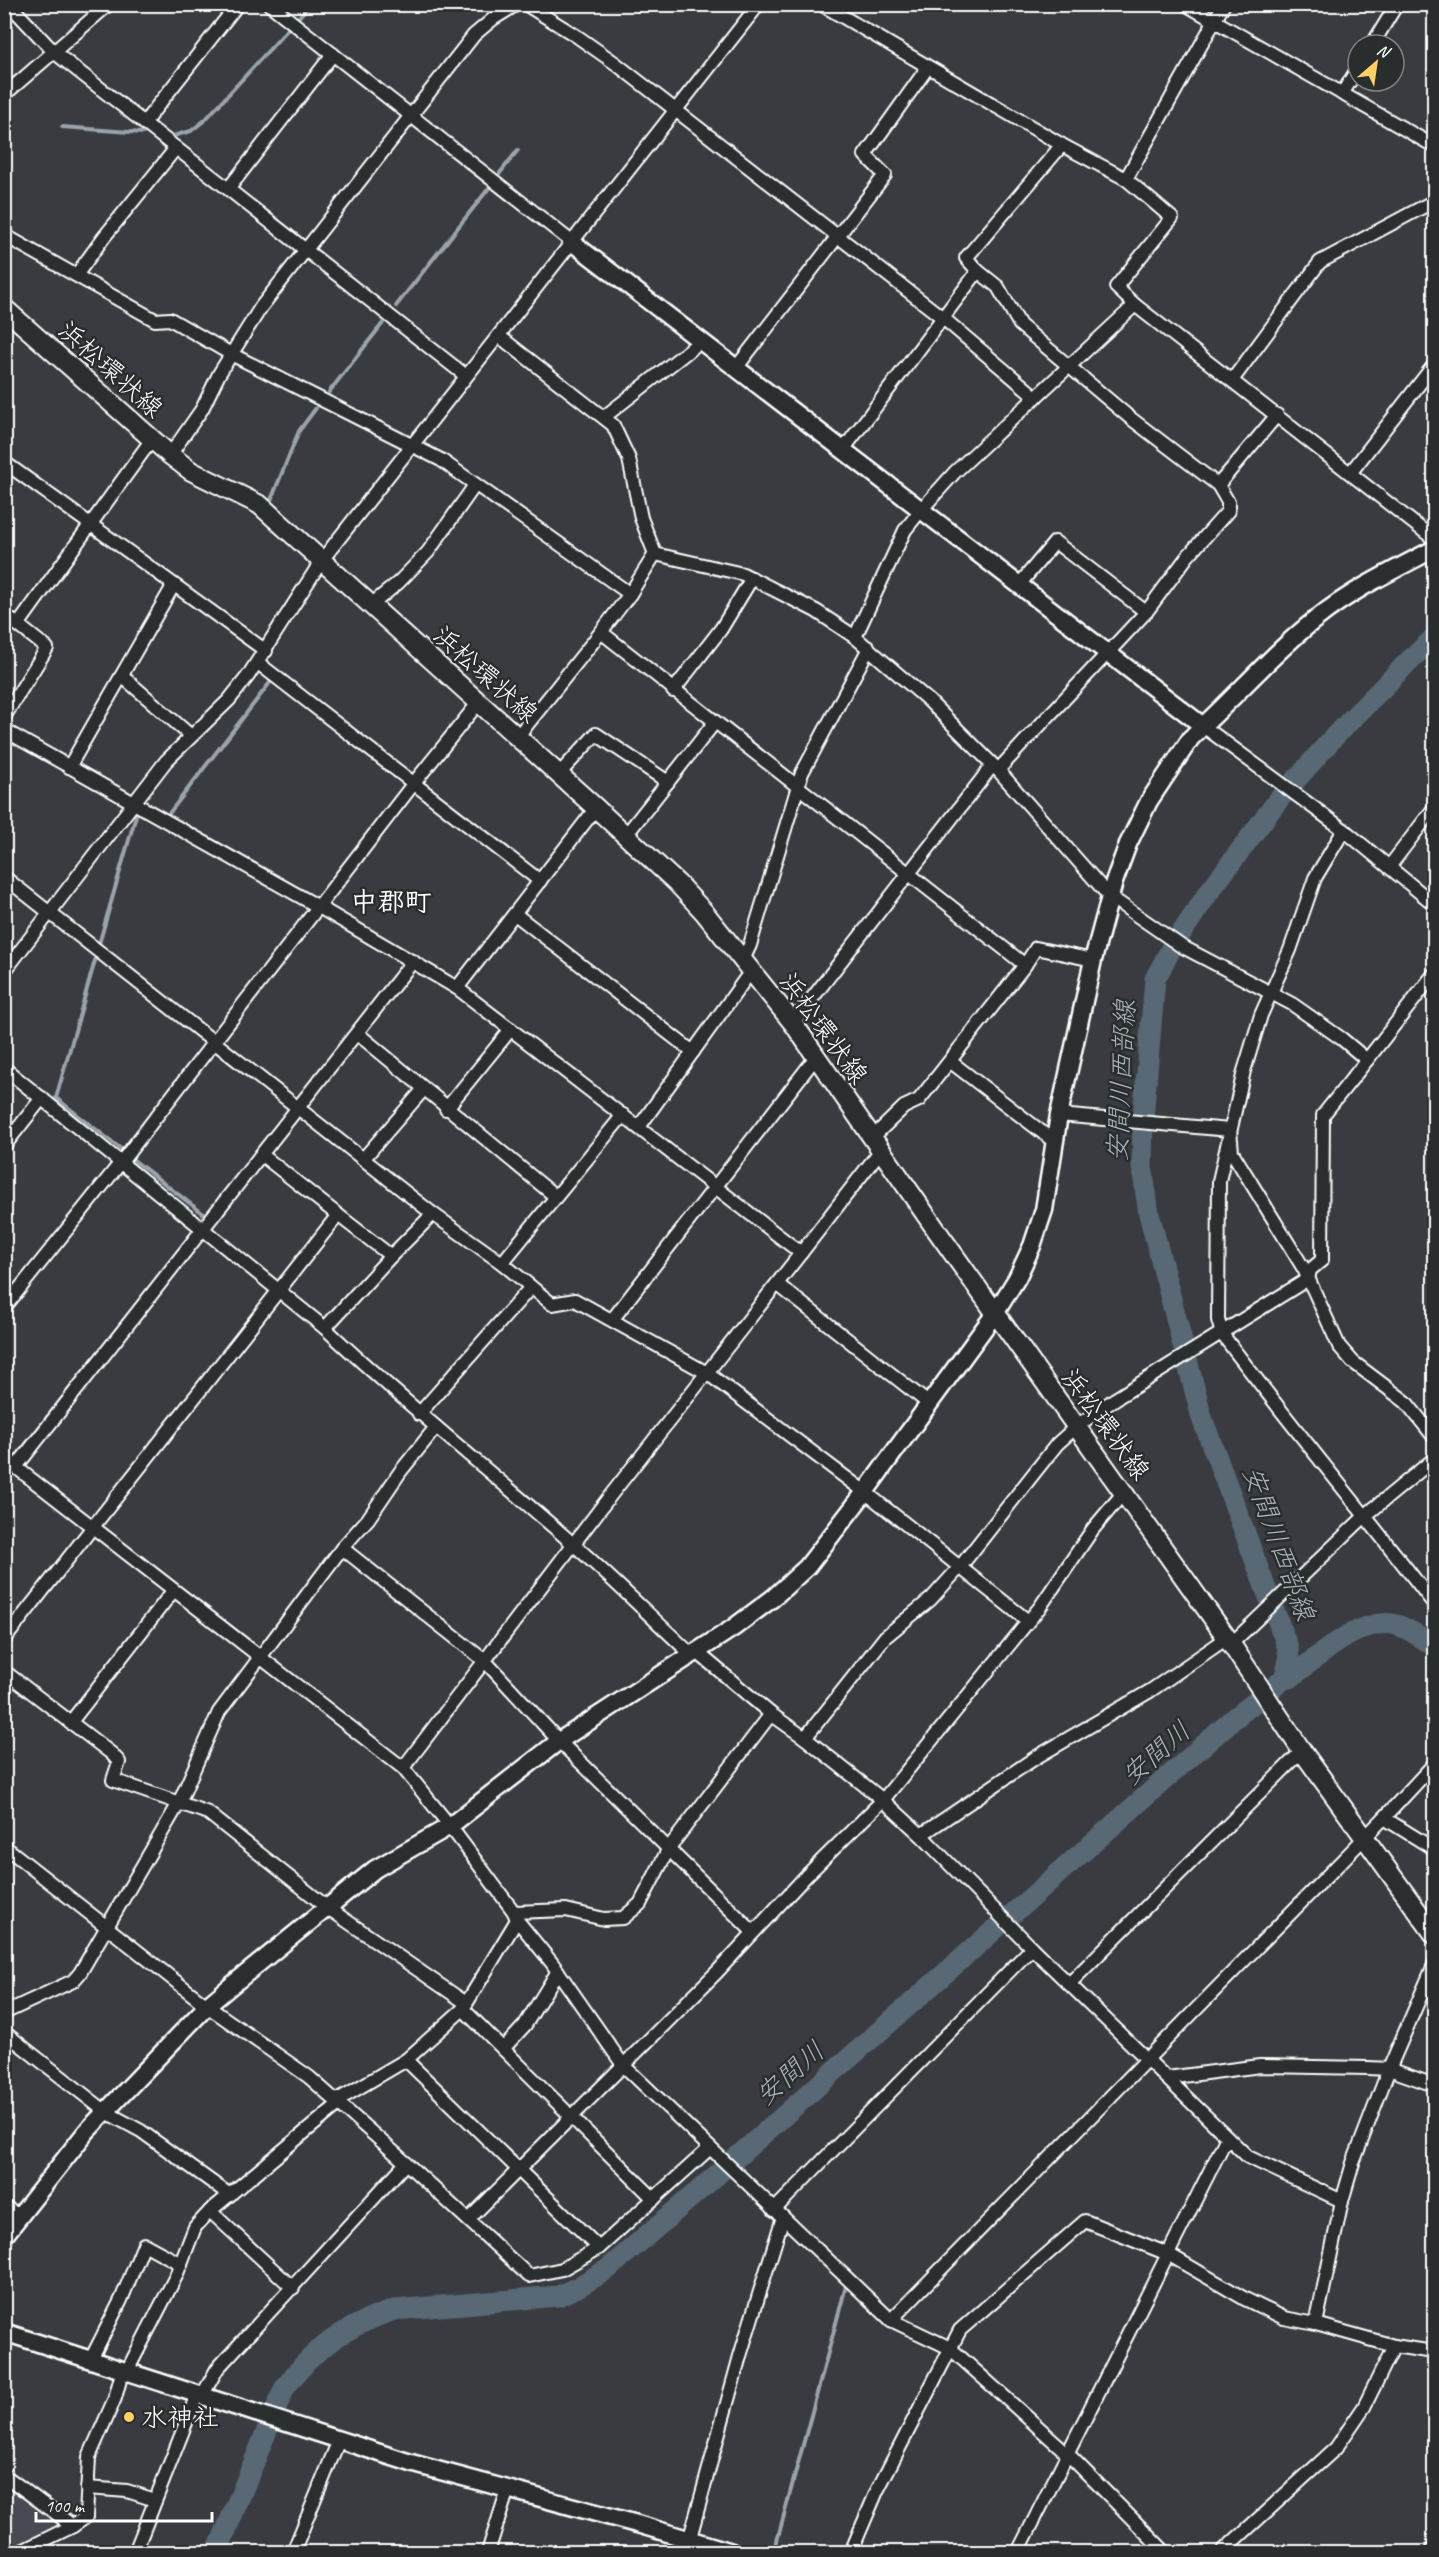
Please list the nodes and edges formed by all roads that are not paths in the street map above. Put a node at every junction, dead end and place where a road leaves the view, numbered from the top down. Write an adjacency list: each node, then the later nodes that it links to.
1 (109, 4): 15 (street)
2 (238, 4): 23 (street)
3 (269, 4): 16 (street)
4 (517, 4): 22 (street)
5 (525, 4): 21 (street)
6 (759, 4): 21 (street)
7 (821, 4): 12 (street)
8 (1185, 4): 13 (street)
9 (1224, 4): 13 (street)
10 (1397, 4): 14 (street)
11 (7, 6): 15 (street)
12 (840, 9): 17 (street)
13 (1214, 21): 19 (street); 27 (street)
14 (1379, 33)
15 (54, 52): 20 (street); 23 (street)
16 (333, 54): 22 (street); 28 (street)
17 (928, 67): 24 (street); 31 (street)
18 (1346, 88): 19 (street)
19 (1342, 94): 25 (street)
20 (4, 95)
21 (675, 110): 31 (street); 32 (street)
22 (410, 116): 32 (street); 33 (street)
23 (144, 123): 26 (street)
24 (1062, 145): 27 (street); 34 (street)
25 (1434, 146)
26 (176, 148): 28 (street); 35 (street)
27 (1126, 179): 36 (street)
28 (229, 188): 33 (street)
29 (1434, 201): 46 (street)
30 (4, 235): 35 (street)
31 (837, 236): 38 (street); 44 (street)
32 (573, 243): 39 (street); 40 (street)
33 (306, 248): 41 (street); 45 (street)
34 (978, 271): 38 (street); 43 (street)
35 (77, 274): 41 (street)
36 (1135, 305): 43 (street); 46 (street)
37 (4, 308): 50 (main road, 浜松環状線)
38 (943, 318): 47 (street); 52 (street)
39 (499, 336): 45 (street); 49 (street)
40 (701, 341): 44 (street); 49 (street)
41 (231, 354): 51 (street); 53 (street)
42 (1434, 365): 55 (street)
43 (1071, 366): 47 (street); 57 (street)
44 (736, 368): 52 (street)
45 (466, 376): 51 (street)
46 (1233, 379): 48 (street)
47 (1036, 397): 58 (street)
48 (1277, 415): 55 (street); 57 (street)
49 (604, 417): 62 (street)
50 (152, 439): 53 (main road, 浜松環状線); 59 (street)
51 (414, 444): 56 (street); 63 (street)
52 (843, 450): 58 (street)
53 (170, 455): 63 (main road, 浜松環状線)
54 (4, 462): 59 (street)
55 (1351, 472): 60 (street)
56 (474, 485): 67 (street); 68 (street)
57 (1218, 485): 69 (street)
58 (921, 510): 66 (street); 73 (street)
59 (90, 525): 65 (street); 71 (street)
60 (1434, 539)
61 (1434, 549): 83 (street)
62 (655, 554): 64 (street); 67 (street)
63 (322, 560): 68 (main road, 浜松環状線); 75 (street)
64 (752, 578): 73 (street); 79 (street)
65 (173, 586): 75 (street); 78 (street)
66 (1018, 586): 69 (street); 76 (street)
67 (630, 594): 72 (street)
68 (371, 605): 80 (main road, 浜松環状線)
69 (1146, 612): 76 (street)
70 (4, 615): 71 (street)
71 (18, 625): 81 (street)
72 (600, 632): 79 (street); 86 (street)
73 (855, 637): 74 (street)
74 (869, 648): 88 (street); 92 (street)
75 (266, 651): 77 (street)
76 (1106, 654): 83 (street); 88 (street)
77 (258, 663): 85 (street); 91 (street)
78 (122, 676): 85 (street); 87 (street)
79 (674, 691): 82 (street)
80 (479, 702): 86 (main road, 浜松環状線); 91 (street)
81 (4, 717)
82 (715, 722): 90 (street); 92 (street)
83 (1203, 726): 96 (street); 102 (street)
84 (4, 730): 87 (street)
85 (191, 736): 93 (street)
86 (518, 736): 89 (main road, 浜松環状線)
87 (69, 767): 93 (street)
88 (995, 768): 99 (street); 102 (street)
89 (559, 774): 90 (street); 94 (main road, 浜松環状線)
90 (668, 782): 97 (street)
91 (414, 783): 101 (street); 104 (street)
92 (798, 787): 99 (street); 109 (street)
93 (132, 802): 104 (street); 105 (street)
94 (596, 808): 97 (main road, 浜松環状線); 101 (street)
95 (1434, 808): 98 (street)
96 (1344, 830): 98 (street); 114 (street)
97 (626, 835): 109 (main road, 浜松環状線)
98 (1389, 867): 103 (street)
99 (910, 874): 110 (street); 115 (street)
100 (4, 877): 105 (street)
101 (540, 881): 106 (street)
102 (1109, 896): 107 (street); 114 (street)
103 (1434, 904)
104 (320, 907): 108 (street); 118 (street)
105 (49, 911): 111 (street); 118 (street)
106 (515, 914): 113 (street); 119 (street)
107 (1093, 960): 110 (street); 129 (street)
108 (413, 961): 113 (street); 117 (street)
109 (747, 965): 115 (main road, 浜松環状線); 119 (street)
110 (1025, 965): 122 (street)
111 (4, 972)
112 (1434, 974): 121 (street)
113 (457, 988): 116 (street)
114 (1270, 993): 121 (street); 131 (street)
115 (794, 1023): 120 (main road, 浜松環状線)
116 (512, 1029): 127 (street); 128 (street)
117 (358, 1034): 124 (street); 126 (street)
118 (214, 1042): 126 (street); 137 (street)
119 (693, 1052): 130 (street)
120 (816, 1057): 133 (main road, 浜松環状線); 138 (street)
121 (1366, 1060): 146 (street)
122 (951, 1062): 132 (street); 133 (street)
123 (4, 1068): 125 (street)
124 (423, 1090): 127 (street); 136 (street)
125 (42, 1098): 134 (street); 137 (street)
126 (300, 1108): 135 (street); 136 (street)
127 (446, 1109): 139 (street)
128 (623, 1115): 130 (street); 139 (street)
129 (1059, 1115): 131 (street); 132 (street)
130 (639, 1127): 138 (street)
131 (1230, 1130): 146 (street); 154 (street)
132 (1056, 1143): 151 (street)
133 (876, 1144): 143 (street); 151 (main road, 浜松環状線)
134 (4, 1146)
135 (262, 1155): 141 (street); 142 (street)
136 (364, 1158): 140 (street)
137 (122, 1161): 142 (street); 150 (street)
138 (716, 1187): 143 (street); 152 (street)
139 (555, 1196): 145 (street)
140 (433, 1214): 144 (street); 145 (street)
141 (338, 1215): 144 (street); 149 (street)
142 (205, 1229): 149 (street); 163 (street)
143 (801, 1253): 147 (street)
144 (391, 1256): 153 (street)
145 (502, 1263): 148 (street)
146 (1308, 1279): 154 (street); 160 (street)
147 (777, 1284): 155 (street); 156 (street)
148 (531, 1287): 152 (street); 157 (street)
149 (279, 1291): 153 (street); 167 (street)
150 (4, 1308)
151 (996, 1312): 156 (street); 158 (main road, 浜松環状線)
152 (612, 1320): 155 (street)
153 (325, 1328): 157 (street)
154 (1222, 1334): 158 (street); 166 (street)
155 (707, 1373): 164 (street); 168 (street)
156 (928, 1403): 164 (street)
157 (419, 1414): 159 (street)
158 (1077, 1426): 165 (main road, 浜松環状線); 170 (street)
159 (436, 1427): 168 (street); 169 (street)
160 (1434, 1437)
161 (4, 1458): 163 (street)
162 (1434, 1459): 166 (street)
163 (16, 1467): 167 (street)
164 (865, 1492): 170 (street); 176 (street)
165 (1124, 1492): 173 (street); 175 (main road, 浜松環状線)
166 (1366, 1515): 172 (street); 175 (street)
167 (94, 1527): 171 (street); 174 (street)
168 (574, 1545): 176 (street); 178 (street)
169 (342, 1548): 177 (street); 178 (street)
170 (960, 1567): 173 (street); 182 (street)
171 (173, 1591): 177 (street); 181 (street)
172 (1434, 1605)
173 (1028, 1621): 187 (street)
174 (4, 1640)
175 (1229, 1641): 184 (main road, 浜松環状線); 191 (street)
176 (694, 1653): 180 (street); 183 (street)
177 (260, 1657): 186 (street); 188 (street)
178 (485, 1661): 183 (street); 186 (street)
179 (4, 1671): 181 (street)
180 (771, 1714): 182 (street); 194 (street)
181 (70, 1723): 188 (street)
182 (805, 1738): 187 (street)
183 (560, 1741): 190 (street); 194 (street)
184 (1302, 1751): 192 (main road, 浜松環状線); 204 (street)
185 (1434, 1764): 189 (street)
186 (403, 1768): 190 (street)
187 (883, 1800): 191 (street); 199 (street)
188 (179, 1803): 196 (street); 198 (street)
189 (1384, 1818): 192 (street); 195 (street)
190 (450, 1826): 196 (street); 197 (street)
191 (921, 1835): 201 (street)
192 (1365, 1837): 200 (main road, 浜松環状線); 210 (street)
193 (4, 1846): 198 (street)
194 (669, 1848): 197 (street); 199 (street)
195 (1434, 1849)
196 (328, 1908): 205 (street); 206 (street)
197 (516, 1916): 203 (street); 206 (street)
198 (108, 1926): 205 (street); 207 (street)
199 (753, 1932): 212 (street)
200 (1434, 1934)
201 (1032, 1948): 204 (street); 228 (street)
202 (1434, 1965): 213 (street)
203 (558, 1971): 209 (street); 212 (street)
204 (1070, 1983): 210 (street)
205 (207, 2006): 216 (street); 217 (street)
206 (464, 2006): 209 (street); 211 (street)
207 (4, 2013)
208 (4, 2032): 217 (street)
209 (503, 2049): 218 (street)
210 (1147, 2059): 214 (street); 236 (street)
211 (406, 2060): 216 (street); 222 (street)
212 (623, 2065): 218 (street); 220 (street)
213 (1389, 2069): 214 (street); 215 (street); 225 (street)
214 (1167, 2078): 219 (street)
215 (1434, 2085)
216 (338, 2102): 221 (street); 223 (street)
217 (106, 2112): 223 (street); 229 (street)
218 (572, 2117): 222 (street); 224 (street)
219 (1227, 2137): 225 (street); 233 (street)
220 (710, 2148): 224 (street); 228 (street)
221 (406, 2163): 230 (street); 235 (street)
222 (519, 2170): 230 (street); 232 (street)
223 (230, 2195): 227 (street)
224 (654, 2199): 232 (street)
225 (1342, 2201): 237 (street)
226 (4, 2206): 229 (street)
227 (210, 2211): 234 (street); 235 (street)
228 (779, 2213): 236 (street); 252 (street)
229 (21, 2217): 231 (street)
230 (470, 2219): 232 (street)
231 (4, 2236)
232 (599, 2248)
233 (1168, 2254): 237 (street); 240 (street); 246 (street)
234 (181, 2264): 242 (street); 243 (street)
235 (292, 2288): 244 (street)
236 (891, 2320): 240 (street)
237 (1316, 2324): 239 (street)
238 (4, 2332): 242 (street)
239 (1394, 2346): 241 (street); 262 (street)
240 (950, 2348): 246 (street); 259 (street)
241 (1434, 2352)
242 (91, 2359): 243 (street)
243 (125, 2370): 244 (street); 248 (street)
244 (200, 2395): 245 (street); 250 (street)
245 (339, 2440): 249 (street); 256 (street)
246 (1067, 2453): 260 (street); 261 (street)
247 (4, 2475): 251 (street)
248 (87, 2488): 250 (street); 251 (street)
249 (508, 2489): 252 (street); 257 (street)
250 (155, 2500): 255 (street)
251 (73, 2526): 254 (street)
252 (688, 2546): 258 (street)
253 (1434, 2549): 263 (street)
254 (20, 2553)
255 (135, 2553)
256 (293, 2553)
257 (488, 2553)
258 (732, 2553)
259 (851, 2553)
260 (1018, 2553)
261 (1164, 2553)
262 (1222, 2553)
263 (1431, 2553)

